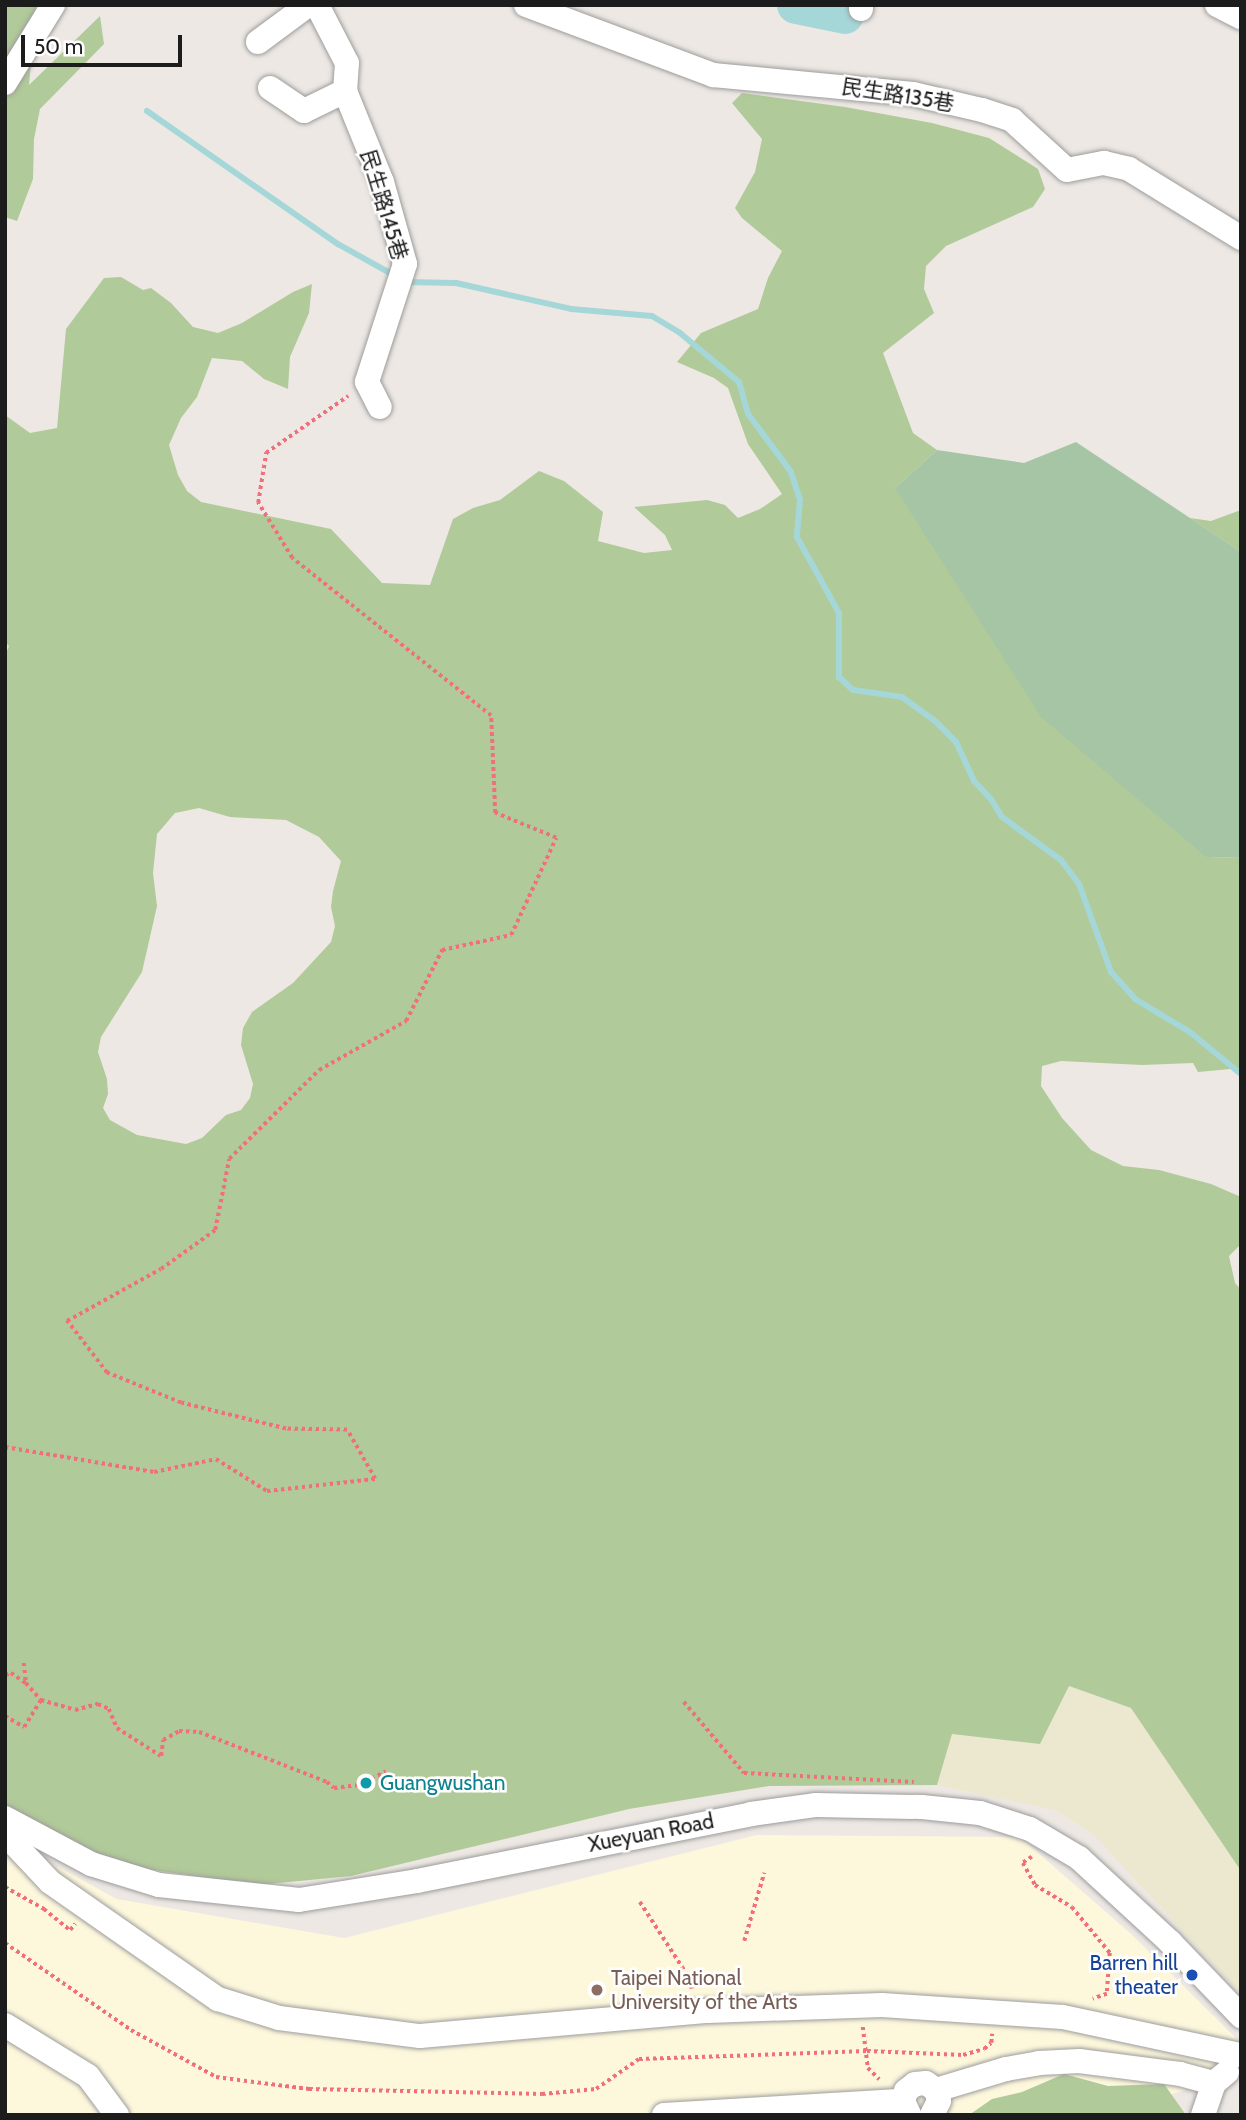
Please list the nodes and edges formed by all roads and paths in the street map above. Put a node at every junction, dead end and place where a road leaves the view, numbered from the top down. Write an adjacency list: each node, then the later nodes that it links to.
1 (53, 5): 8 (street)
2 (308, 5): 7 (street)
3 (317, 5): 10 (street, 民生路145巷)
4 (526, 5): 11 (street, 民生路135巷)
5 (1217, 5): 6 (street)
6 (1241, 17)
7 (258, 42)
8 (5, 83)
9 (270, 88): 10 (street)
10 (345, 91): 12 (street, 民生路145巷)
11 (1241, 238)
12 (368, 382): 13 (street); 14 (path)
13 (380, 407)
14 (5, 1447)
15 (24, 1663): 17 (path)
16 (5, 1675): 17 (path)
17 (26, 1683): 18 (path)
18 (41, 1700): 20 (path); 21 (path)
19 (684, 1702): 22 (path)
20 (5, 1716)
21 (386, 1771)
22 (925, 1782)
23 (5, 1818): 33 (street, Xueyuan Road)
24 (5, 1834): 32 (street)
25 (1031, 1851): 30 (path)
26 (764, 1873): 28 (path)
27 (640, 1902): 32 (path)
28 (744, 1941)
29 (5, 1943): 36 (path)
30 (1107, 1994)
31 (859, 2006): 32 (street); 36 (path); 37 (street)
32 (697, 2012)
33 (1241, 2016)
34 (5, 2025): 43 (street)
35 (984, 2049): 36 (path)
36 (867, 2051): 39 (path)
37 (1241, 2055)
38 (1241, 2061): 40 (street)
39 (875, 2083)
40 (1214, 2083): 41 (street); 46 (street)
41 (936, 2090): 42 (street); 45 (street)
42 (906, 2108): 44 (street)
43 (117, 2115)
44 (664, 2115)
45 (932, 2115)
46 (1203, 2115)

